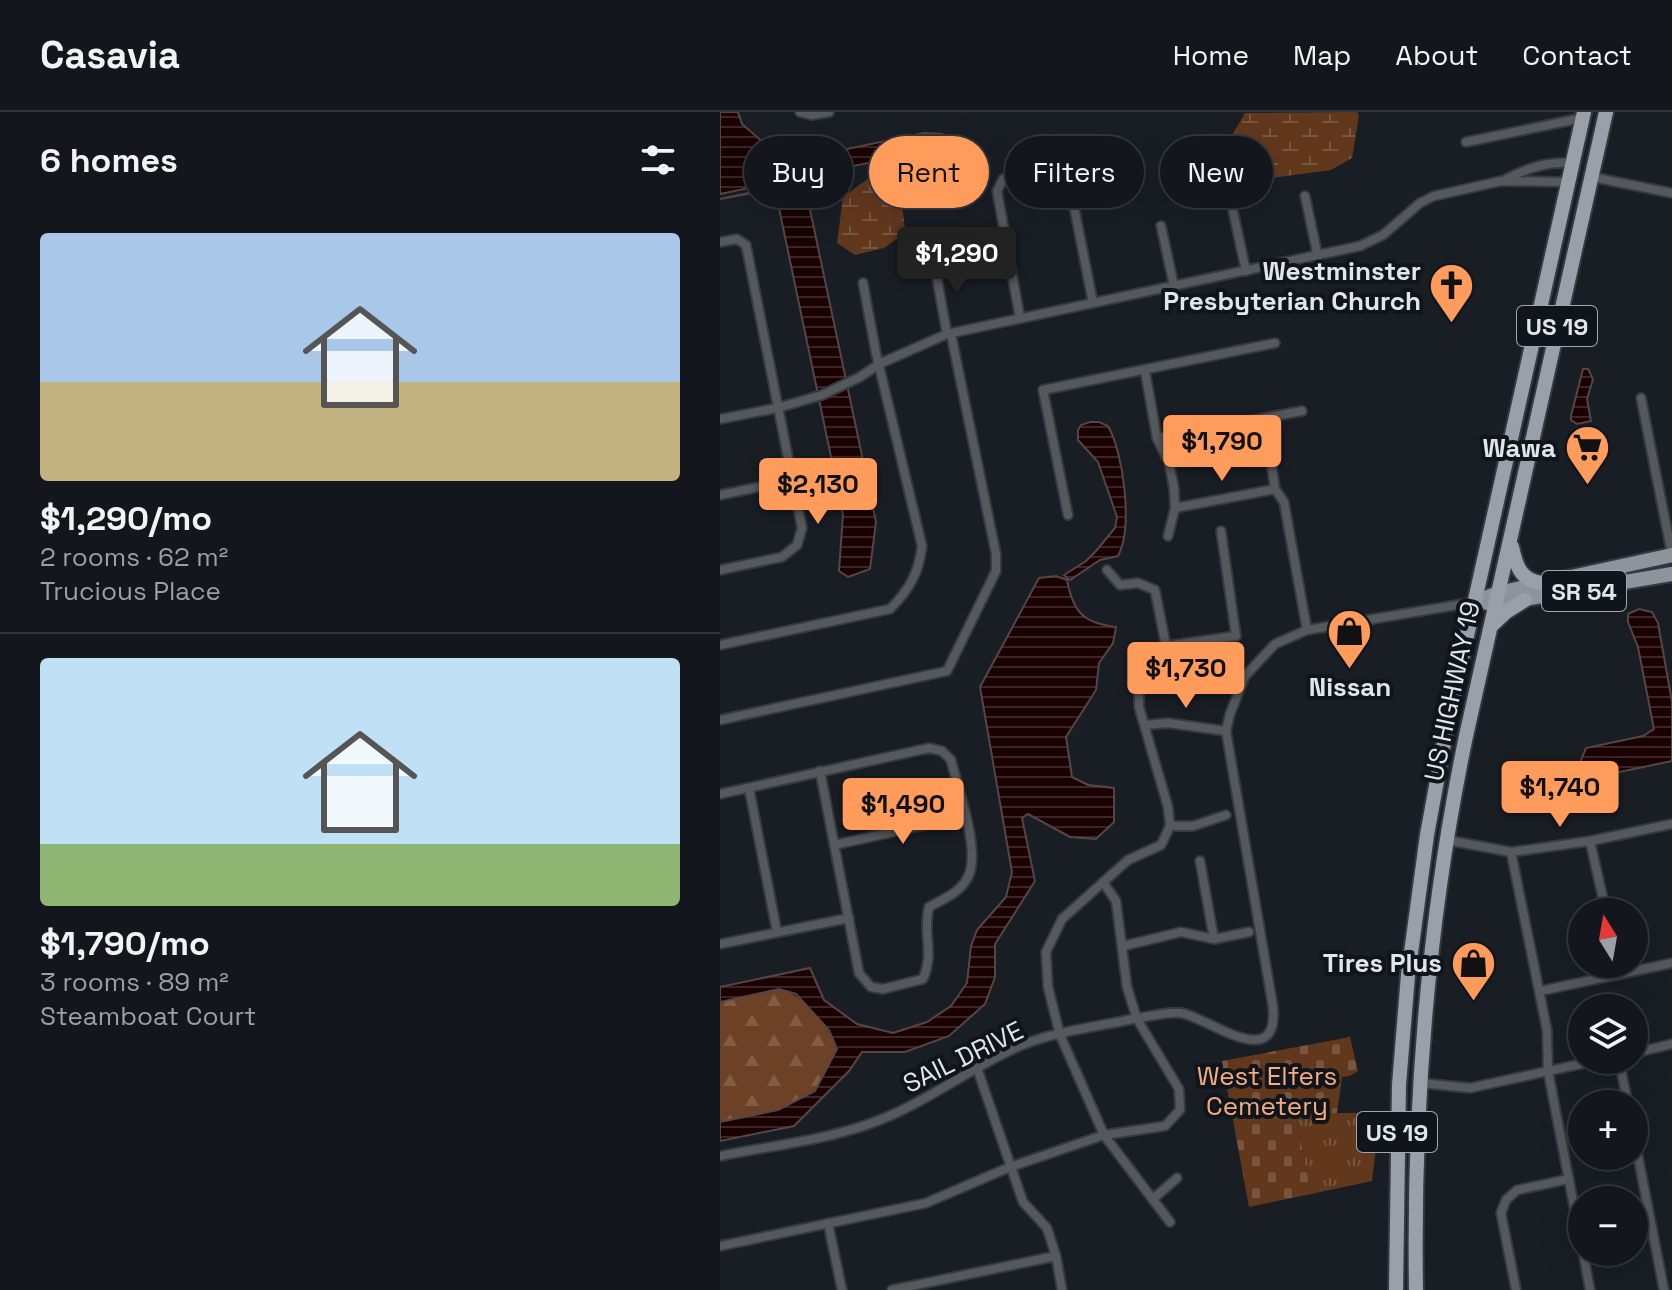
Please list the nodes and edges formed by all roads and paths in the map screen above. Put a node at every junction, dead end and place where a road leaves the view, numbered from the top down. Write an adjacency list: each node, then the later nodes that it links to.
1 (800, 112): 2 (street)
2 (829, 112)
3 (1606, 112): 7 (highway, US HIGHWAY 19 / US 19)
4 (1584, 115): 5 (street); 6 (highway, US HIGHWAY 19 / US 19)
5 (1466, 142)
6 (1572, 163): 8 (street); 9 (highway, US HIGHWAY 19 / US 19); 21 (highway)
7 (1592, 177): 10 (street); 21 (highway, US HIGHWAY 19 / US 19)
8 (1501, 181): 9 (street); 15 (street)
9 (1567, 182): 48 (highway, US HIGHWAY 19 / US 19)
10 (1672, 193)
11 (1305, 196): 15 (street)
12 (1233, 211): 17 (street)
13 (1161, 226): 19 (street)
14 (720, 242): 28 (street)
15 (1318, 257): 17 (street)
16 (934, 262): 23 (street)
17 (1246, 271): 19 (street)
18 (863, 283): 25 (street)
19 (1174, 286): 20 (street)
20 (1093, 303): 22 (street); 22 (street)
21 (1562, 303): 40 (highway, US HIGHWAY 19 / US 19)
22 (1020, 318): 23 (street)
23 (949, 334): 25 (street); 53 (street)
24 (1275, 343): 26 (street)
25 (879, 364): 28 (street); 51 (street)
26 (1145, 371): 32 (street); 37 (street)
27 (1641, 398): 41 (street)
28 (777, 408): 31 (street); 33 (street)
29 (1302, 411): 30 (street)
30 (1265, 418): 32 (street); 34 (street)
31 (720, 419)
32 (1157, 438): 36 (street)
33 (793, 480): 35 (street); 42 (street)
34 (1275, 489): 36 (street); 50 (street)
35 (720, 495)
36 (1175, 508): 39 (street)
37 (1068, 515)
38 (1221, 531): 52 (street)
39 (1168, 536)
40 (1511, 541): 45 (highway); 46 (highway, US HIGHWAY 19 / US 19)
41 (1672, 555): 45 (main road, SR 54)
42 (720, 570)
43 (1107, 570): 52 (street)
44 (1672, 574): 47 (main road, SR 54)
45 (1541, 583): 46 (main road, SR 54)
46 (1497, 599): 47 (main road, SR 54); 48 (main road, SR 54); 49 (highway, US HIGHWAY 19 / US 19)
47 (1525, 600): 49 (highway)
48 (1475, 602): 50 (street); 78 (highway, US HIGHWAY 19 / US 19)
49 (1490, 629): 63 (highway, US HIGHWAY 19 / US 19)
50 (1307, 630): 55 (street)
51 (720, 645)
52 (1166, 646): 54 (street)
53 (720, 720)
54 (1145, 725): 55 (street); 61 (street)
55 (1226, 731): 81 (street, SAIL DRIVE)
56 (820, 771): 57 (street); 60 (street); 65 (street)
57 (749, 788): 58 (street); 71 (street)
58 (720, 794)
59 (1226, 815): 61 (street)
60 (965, 816): 65 (street); 70 (street)
61 (1170, 826): 68 (street)
62 (1672, 826): 64 (street)
63 (1447, 840): 66 (street); 88 (highway, US HIGHWAY 19 / US 19)
64 (1590, 841): 66 (street); 69 (street)
65 (834, 845): 70 (street)
66 (1511, 852): 80 (street)
67 (1200, 861): 73 (street)
68 (1103, 882): 75 (street); 82 (street)
69 (1603, 898)
70 (849, 918): 71 (street)
71 (777, 932): 74 (street)
72 (1249, 932): 73 (street)
73 (1214, 939): 75 (street)
74 (720, 944)
75 (1123, 946): 81 (street)
76 (1672, 963): 77 (street)
77 (1648, 968)
78 (1408, 975): 88 (highway); 89 (highway, US HIGHWAY 19 / US 19)
79 (1604, 978): 80 (street)
80 (1540, 991): 87 (street)
81 (1137, 1019): 82 (street, SAIL DRIVE); 90 (street)
82 (1060, 1035): 86 (street, SAIL DRIVE); 90 (street)
83 (1672, 1044): 84 (street)
84 (1648, 1050)
85 (1568, 1067): 87 (street)
86 (977, 1068): 91 (street, SAIL DRIVE); 92 (street)
87 (1548, 1071): 88 (street); 95 (street)
88 (1421, 1083): 98 (highway, US HIGHWAY 19 / US 19)
89 (1399, 1085): 98 (highway); 107 (highway, US HIGHWAY 19 / US 19)
90 (1104, 1135): 92 (street); 97 (street)
91 (720, 1156)
92 (1010, 1167): 100 (street); 102 (street)
93 (1641, 1170): 111 (street)
94 (1177, 1178): 97 (street)
95 (1569, 1179): 96 (street); 109 (street)
96 (1570, 1186)
97 (1153, 1199): 99 (street)
98 (1416, 1210): 108 (highway, US HIGHWAY 19 / US 19)
99 (1170, 1222)
100 (828, 1223): 101 (street); 104 (street)
101 (720, 1246)
102 (1056, 1256): 105 (street); 106 (street)
103 (1585, 1266): 110 (street)
104 (842, 1290)
105 (892, 1290)
106 (1062, 1290)
107 (1396, 1290)
108 (1416, 1290)
109 (1516, 1290)
110 (1590, 1290)
111 (1664, 1290)

